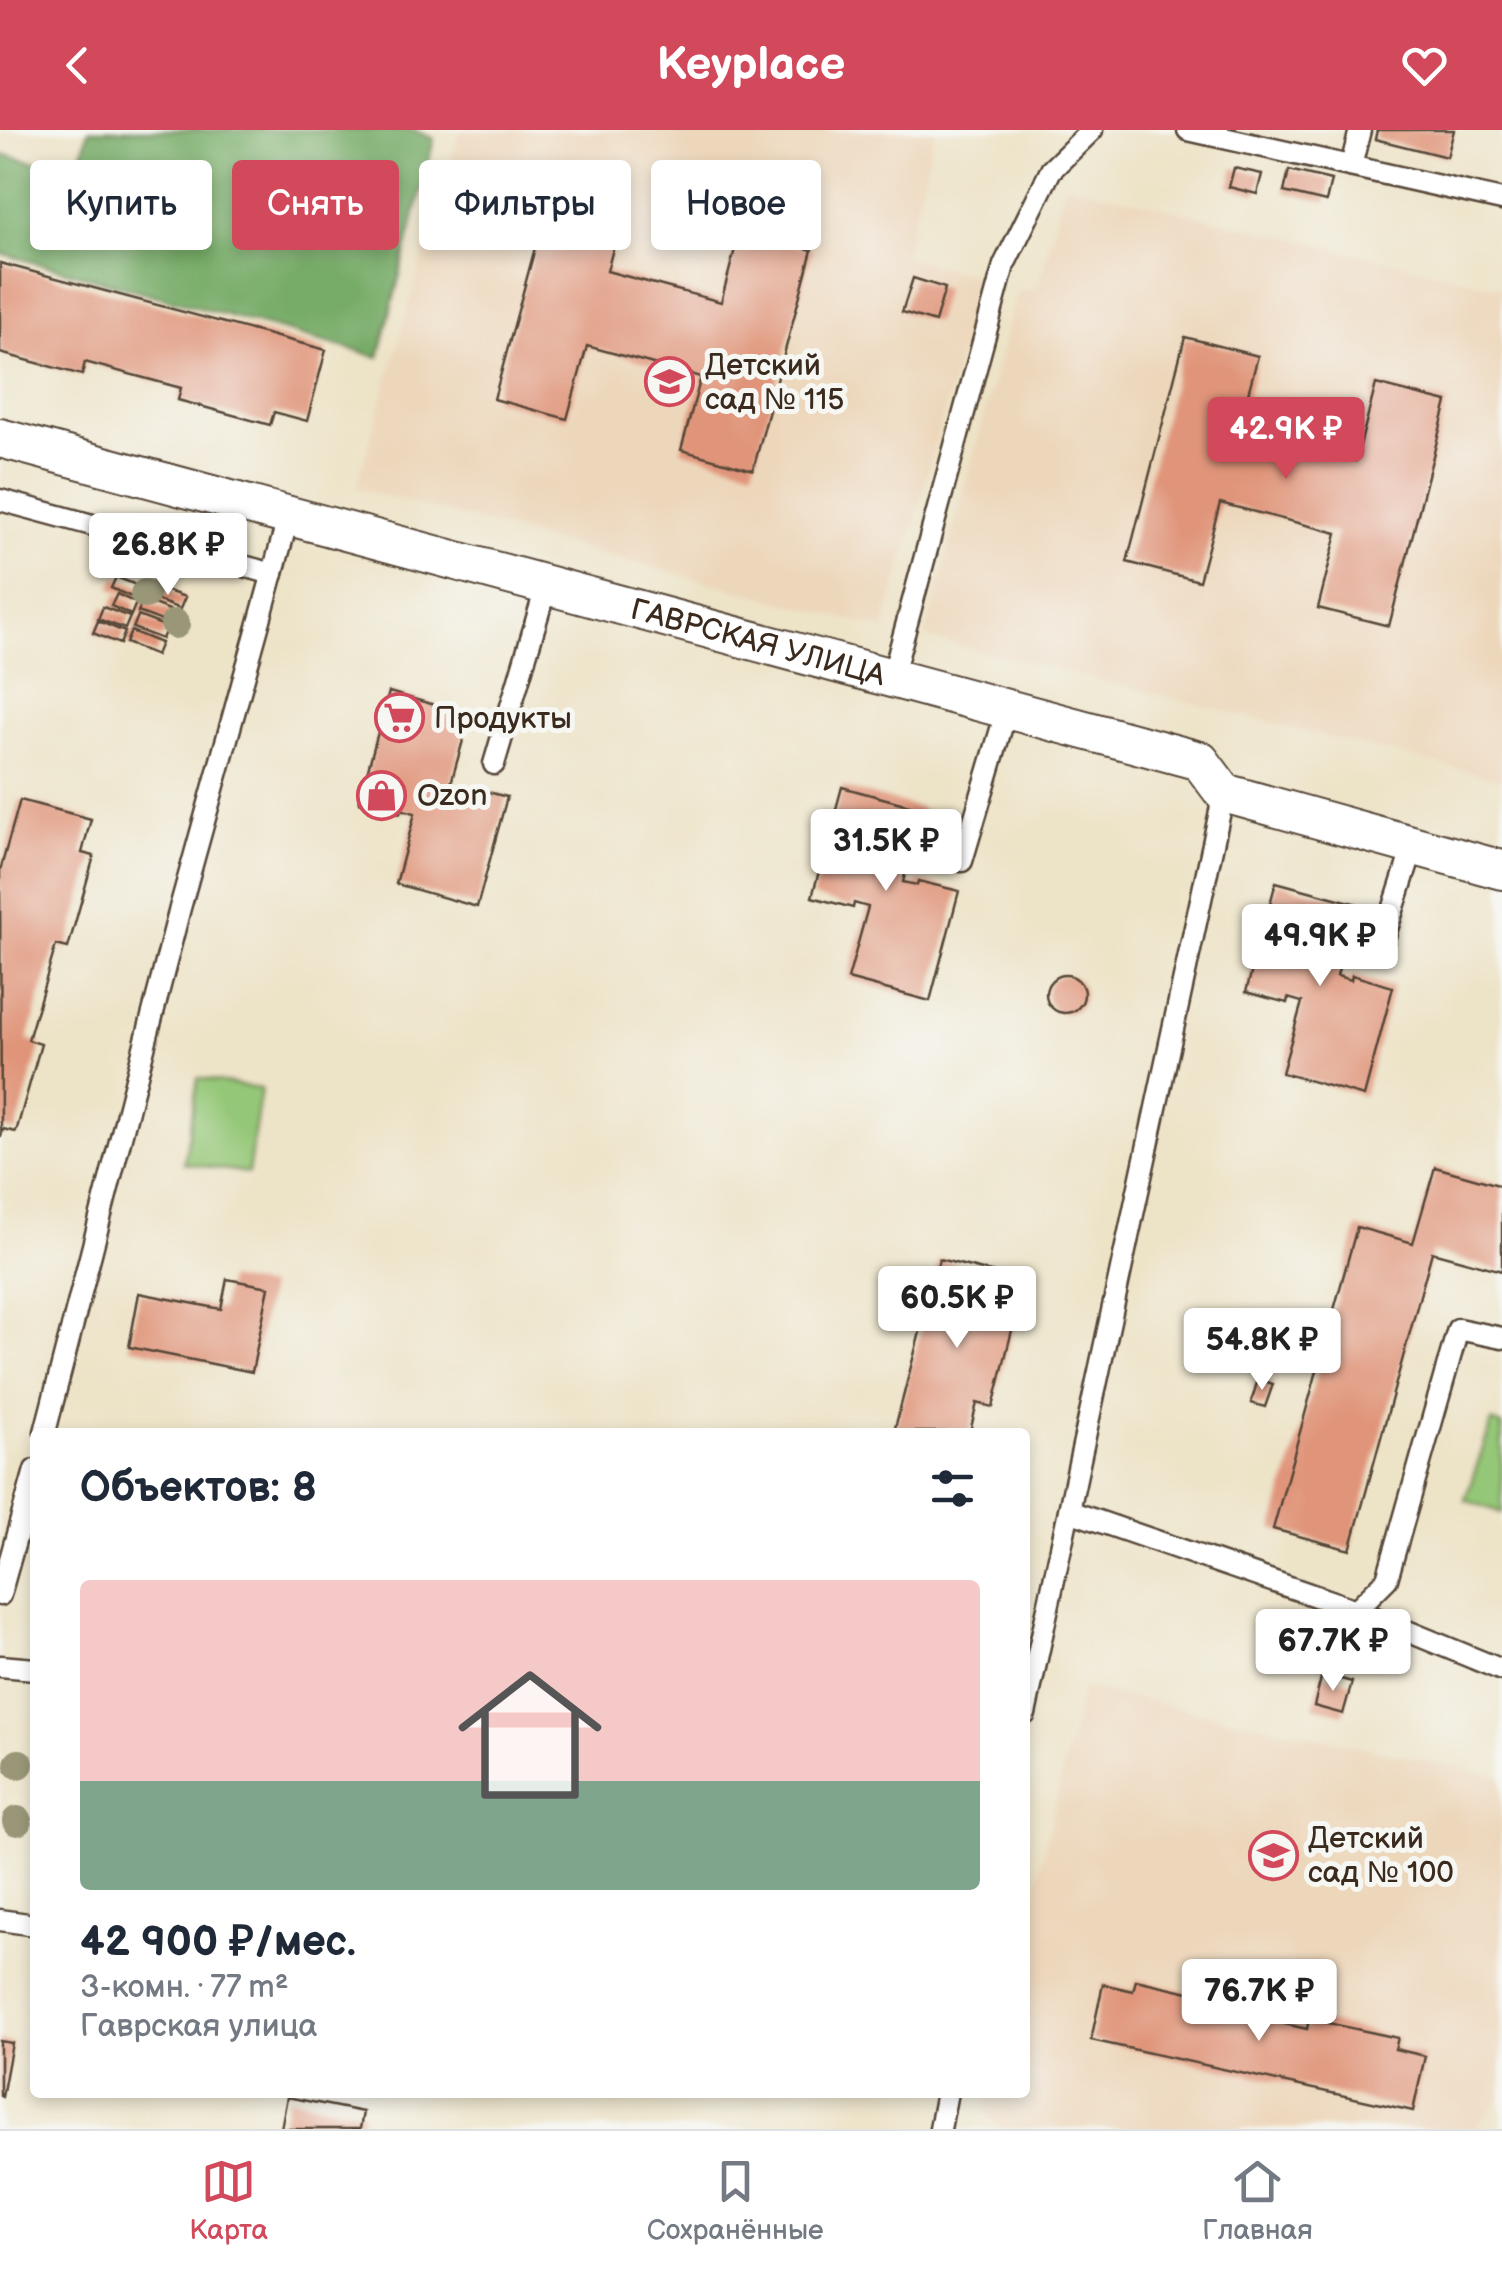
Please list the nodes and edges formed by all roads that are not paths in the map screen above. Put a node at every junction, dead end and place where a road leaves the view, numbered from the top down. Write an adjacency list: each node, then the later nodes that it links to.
1 (1092, 130): 11 (lane)
2 (1188, 130): 4 (lane)
3 (1360, 130): 4 (lane)
4 (1351, 166): 5 (lane)
5 (1502, 200)
6 (0, 438): 8 (street, ГАВРСКАЯ УЛИЦА)
7 (0, 500): 9 (lane)
8 (290, 515): 9 (lane); 10 (street, ГАВРСКАЯ УЛИЦА)
9 (273, 574): 20 (lane)
10 (548, 584): 11 (street, ГАВРСКАЯ УЛИЦА); 13 (lane)
11 (892, 678): 12 (street, ГАВРСКАЯ УЛИЦА)
12 (1007, 709): 14 (street, ГАВРСКАЯ УЛИЦА); 16 (lane)
13 (494, 764)
14 (1224, 793): 15 (street); 22 (lane)
15 (1412, 846): 17 (street); 18 (lane)
16 (962, 861)
17 (1502, 870)
18 (1381, 948)
19 (1502, 1338): 24 (lane)
20 (47, 1428)
21 (30, 1488): 23 (lane)
22 (1069, 1511): 24 (lane); 28 (lane)
23 (0, 1594)
24 (1356, 1610): 27 (lane)
25 (0, 1666): 26 (lane)
26 (30, 1669)
27 (1502, 1670)
28 (1030, 1691)
29 (0, 1920): 30 (lane)
30 (30, 1925)
31 (946, 2098): 32 (lane)
32 (940, 2129)

